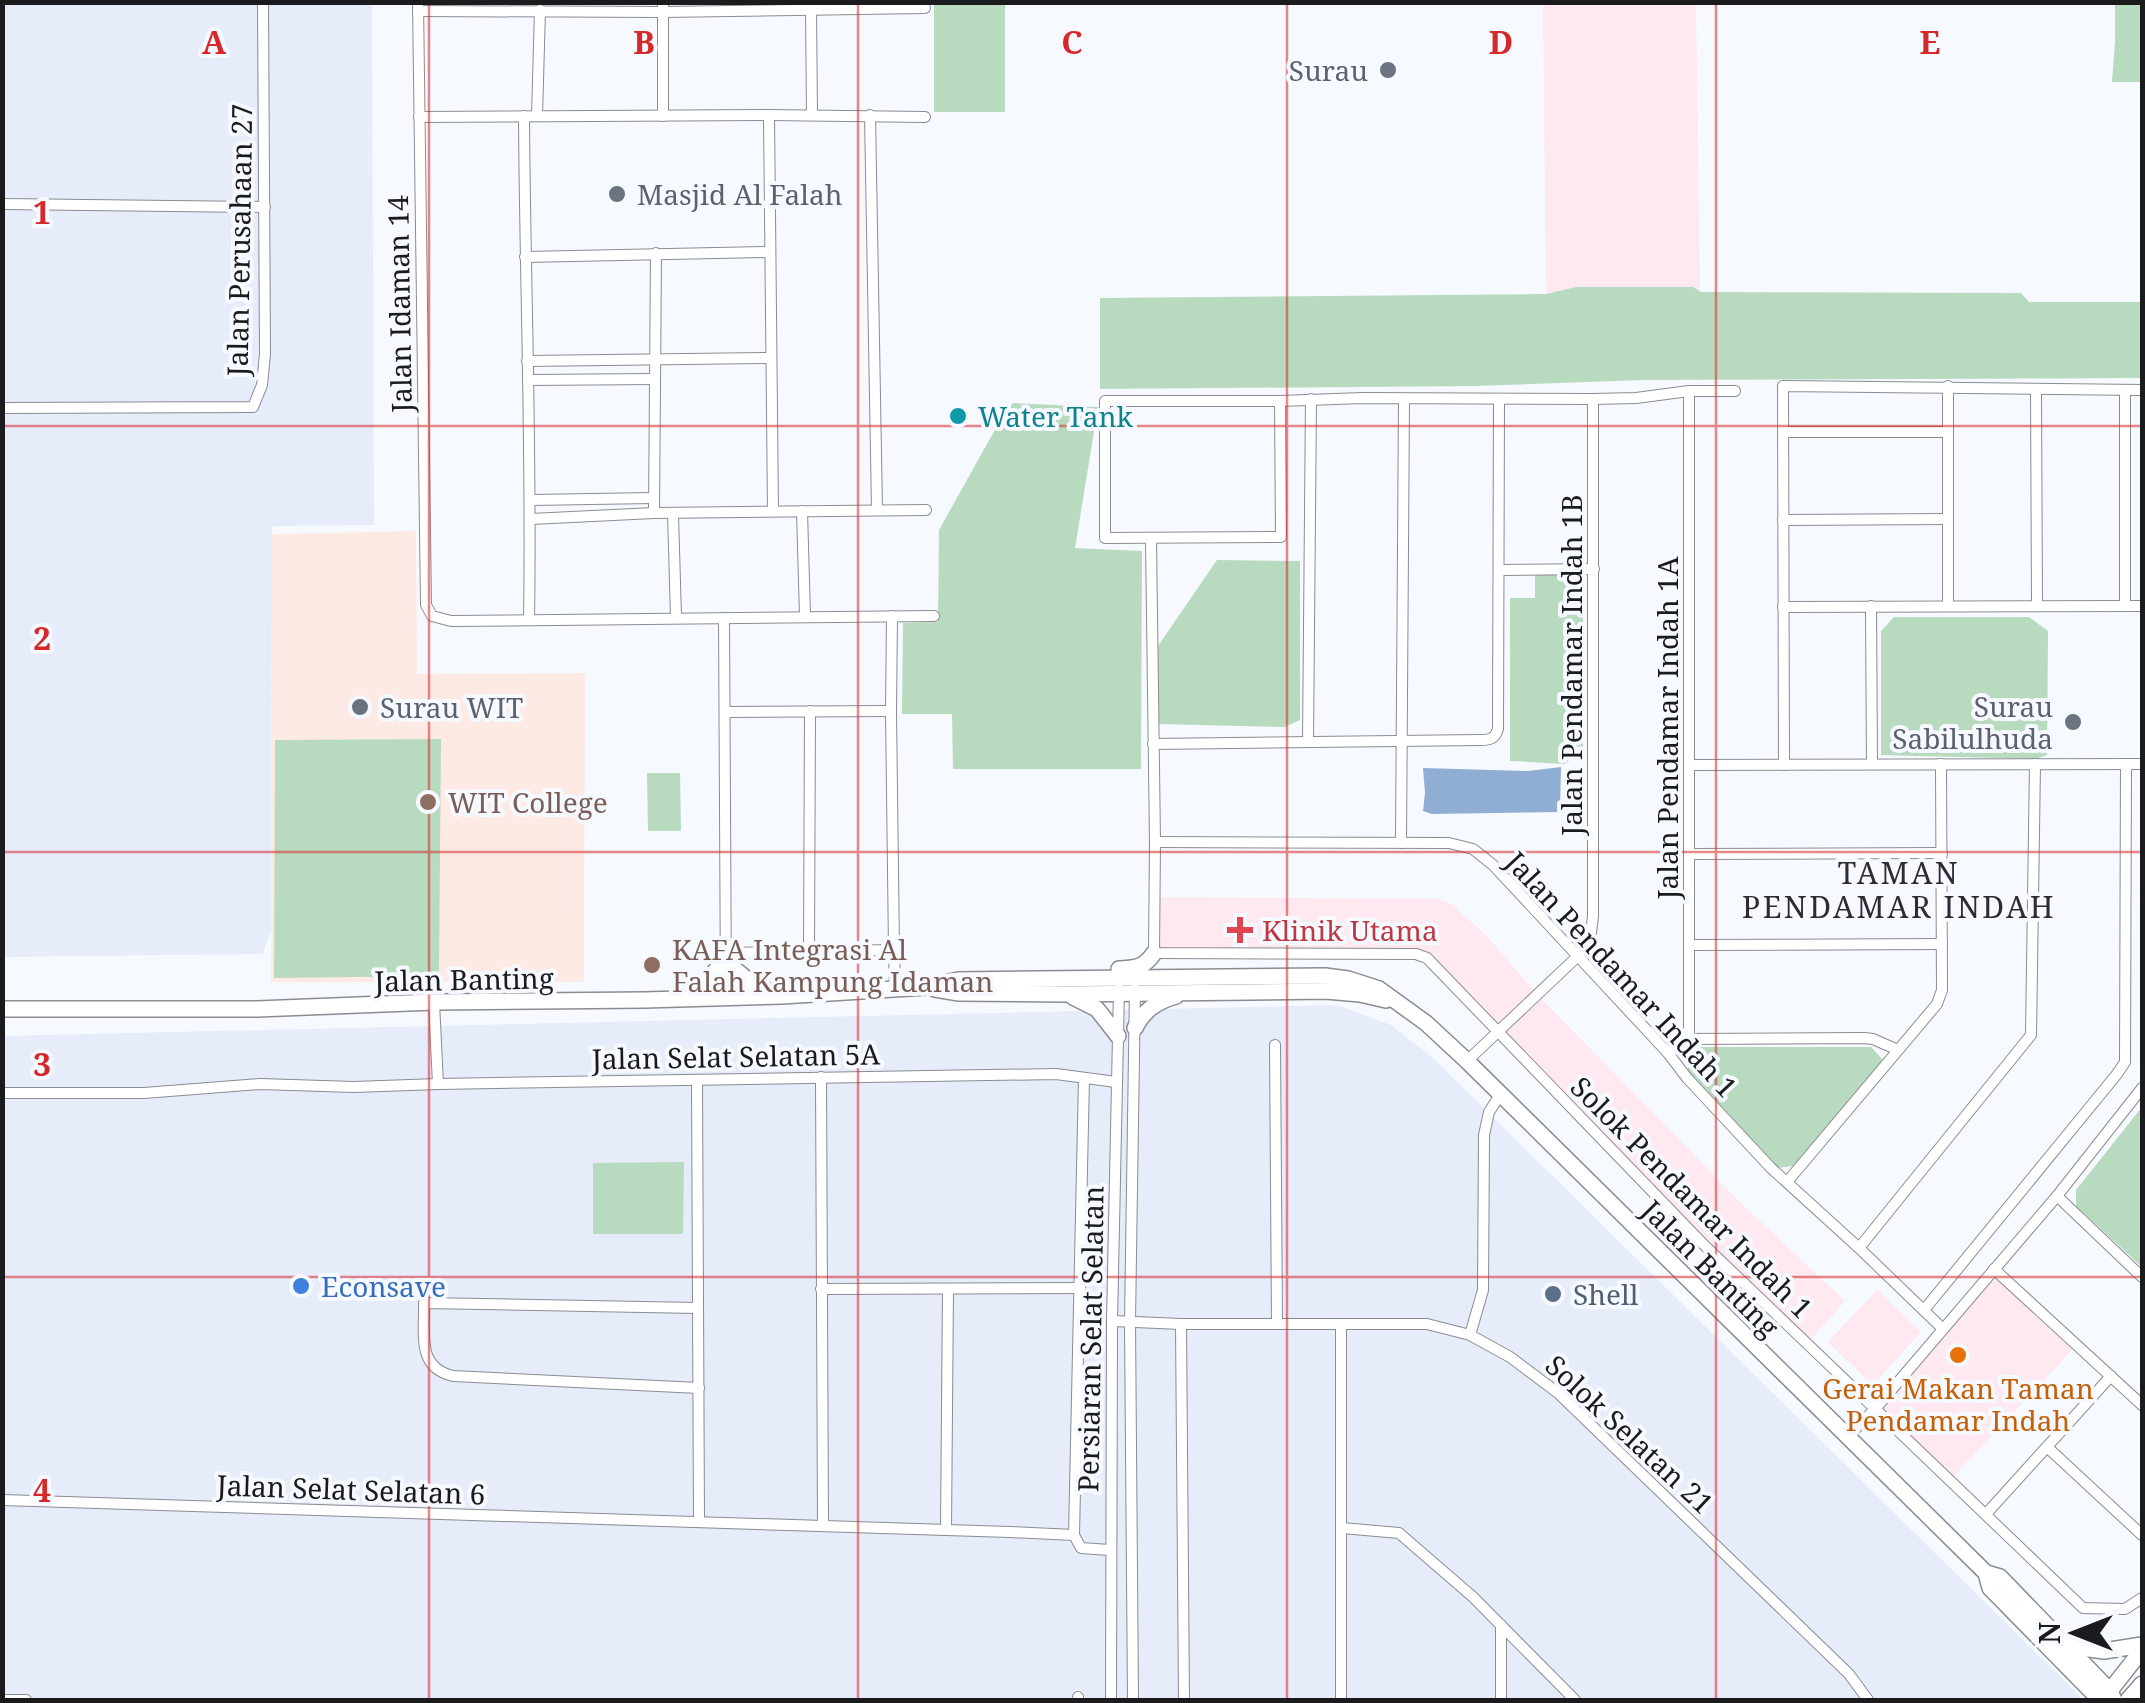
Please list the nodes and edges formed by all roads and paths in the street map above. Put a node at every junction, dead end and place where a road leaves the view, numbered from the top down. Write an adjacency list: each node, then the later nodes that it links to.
1 (263, 2): 15 (street, Jalan Perusahaan 27)
2 (418, 7): 5 (street); 12 (street, Jalan Idaman 14)
3 (663, 7): 5 (street); 6 (street); 11 (street)
4 (925, 8): 6 (street)
5 (540, 10): 10 (street)
6 (811, 10): 8 (street)
7 (770, 115): 8 (street); 11 (street); 16 (street)
8 (812, 115): 9 (street)
9 (870, 115): 13 (street); 40 (street)
10 (531, 116): 11 (street); 12 (street); 18 (street)
11 (663, 116)
12 (419, 117): 63 (street, Jalan Idaman 14)
13 (925, 117)
14 (2, 204): 15 (street)
15 (264, 207): 35 (street, Jalan Perusahaan 27)
16 (770, 252): 17 (street); 19 (street)
17 (656, 253): 18 (street); 20 (street)
18 (525, 257): 21 (street)
19 (771, 358): 20 (street); 42 (street)
20 (656, 359): 21 (street); 22 (street)
21 (527, 361): 23 (street)
22 (655, 379): 23 (street); 38 (street)
23 (528, 380): 39 (street)
24 (1948, 386): 25 (street); 36 (street); 37 (street)
25 (2036, 390): 26 (street); 54 (street)
26 (2124, 390): 27 (street); 55 (street)
27 (2142, 390)
28 (1689, 391): 29 (street); 31 (street); 75 (street, Jalan Pendamar Indah 1A)
29 (1735, 391)
30 (1311, 399): 32 (street); 34 (street); 68 (street)
31 (1593, 399): 33 (street); 50 (street, Jalan Pendamar Indah 1B)
32 (1404, 400): 33 (street); 67 (street)
33 (1499, 400): 51 (street)
34 (1280, 401): 49 (street); 49 (street)
35 (2, 408)
36 (1782, 432): 37 (street); 48 (street)
37 (1948, 432): 47 (street)
38 (654, 498): 39 (street); 44 (street)
39 (531, 500): 46 (street)
40 (876, 510): 41 (street); 43 (street)
41 (926, 510)
42 (773, 511): 43 (street); 45 (street)
43 (802, 511): 58 (street)
44 (654, 514): 45 (street); 46 (street)
45 (673, 514): 61 (street)
46 (531, 519): 63 (street)
47 (1948, 519): 48 (street); 53 (street)
48 (1783, 520): 57 (street)
49 (1151, 538): 69 (street)
50 (1594, 569): 51 (street); 86 (street, Jalan Pendamar Indah 1B)
51 (1500, 570): 67 (street)
52 (1872, 606): 53 (street); 57 (street); 70 (street)
53 (1948, 606): 54 (street)
54 (2037, 606): 55 (street)
55 (2125, 606): 56 (street)
56 (2142, 606)
57 (1783, 607): 76 (street)
58 (804, 616): 59 (street); 62 (street)
59 (892, 616): 60 (street); 64 (street)
60 (934, 616)
61 (676, 617): 62 (street); 63 (street)
62 (724, 618): 66 (street)
63 (529, 619)
64 (891, 710): 65 (street); 83 (street)
65 (810, 711): 66 (street); 84 (street)
66 (726, 712): 87 (street)
67 (1401, 741): 68 (street); 78 (street)
68 (1308, 742): 69 (street)
69 (1153, 744): 77 (street)
70 (1872, 764): 71 (street); 76 (street)
71 (1941, 764): 72 (street); 80 (street)
72 (2035, 764): 73 (street); 116 (street)
73 (2126, 764): 74 (street); 123 (street)
74 (2142, 764)
75 (1689, 765): 76 (street); 79 (street, Jalan Pendamar Indah 1A)
76 (1784, 765)
77 (1155, 842): 78 (street, Jalan Pendamar Indah 1); 85 (street)
78 (1401, 843): 86 (street, Jalan Pendamar Indah 1)
79 (1689, 854): 80 (street); 81 (street, Jalan Pendamar Indah 1A)
80 (1942, 854): 82 (street)
81 (1689, 944): 82 (street); 101 (street, Jalan Pendamar Indah 1A)
82 (1942, 944): 103 (street)
83 (894, 950): 84 (street); 90 (street)
84 (809, 952): 87 (street)
85 (1154, 953): 88 (main road); 99 (street, Solok Pendamar Indah 1)
86 (1578, 956): 99 (street, Jalan Pendamar Indah 1B); 104 (street, Jalan Pendamar Indah 1)
87 (726, 958): 92 (main road); 93 (street); 94 (main road)
88 (1067, 986): 89 (main road, Jalan Banting); 90 (main road, Jalan Banting); 100 (main road)
89 (1127, 986): 91 (main road, Jalan Banting); 96 (main road, Jalan Banting); 98 (street, Persiaran Selat Selatan); 100 (street, Persiaran Selat Selatan)
90 (895, 990): 92 (main road, Jalan Banting)
91 (1189, 992): 96 (main road, Jalan Banting); 98 (main road)
92 (782, 996): 93 (main road, Jalan Banting)
93 (726, 997): 94 (main road, Jalan Banting)
94 (691, 998): 95 (main road, Jalan Banting)
95 (434, 1002): 97 (main road, Jalan Banting); 110 (street)
96 (1397, 1003): 105 (main road, Jalan Banting)
97 (2, 1009)
98 (1135, 1028): 125 (street, Persiaran Selat Selatan)
99 (1499, 1032): 105 (street, Jalan Pendamar Indah 1B); 134 (street, Solok Pendamar Indah 1)
100 (1118, 1036): 109 (street, Persiaran Selat Selatan)
101 (1689, 1039): 103 (street); 104 (street)
102 (1275, 1046): 127 (street)
103 (1898, 1050): 114 (street)
104 (1668, 1053): 114 (street, Jalan Pendamar Indah 1)
105 (1467, 1061): 113 (main road, Jalan Banting)
106 (822, 1077): 107 (street, Jalan Selat Selatan 5A); 108 (street, Jalan Selat Selatan 5A); 121 (street)
107 (1084, 1078): 109 (street, Jalan Selat Selatan 5A); 120 (street)
108 (698, 1080): 110 (street, Jalan Selat Selatan 5A); 122 (street)
109 (1116, 1082): 124 (street, Persiaran Selat Selatan)
110 (438, 1084): 112 (street, Jalan Selat Selatan 5A)
111 (2142, 1088): 115 (street)
112 (2, 1093)
113 (1500, 1095): 130 (street); 135 (main road, Jalan Banting)
114 (1787, 1182): 116 (street, Jalan Pendamar Indah 1)
115 (2057, 1196): 117 (street); 118 (street)
116 (1859, 1248): 123 (street, Jalan Pendamar Indah 1)
117 (1994, 1269): 129 (street); 131 (street)
118 (2142, 1277)
119 (948, 1288): 120 (street); 121 (street); 142 (street)
120 (1080, 1288): 144 (street)
121 (822, 1290): 140 (street)
122 (698, 1308): 132 (street); 132 (street)
123 (1924, 1310): 129 (street, Jalan Pendamar Indah 1)
124 (1112, 1321): 125 (street, Solok Selatan 21); 145 (street, Persiaran Selat Selatan)
125 (1130, 1322): 126 (street, Solok Selatan 21); 156 (street, Persiaran Selat Selatan)
126 (1182, 1324): 127 (street, Solok Selatan 21); 157 (street)
127 (1276, 1324): 128 (street, Solok Selatan 21)
128 (1341, 1324): 130 (street, Solok Selatan 21); 141 (street)
129 (1943, 1329): 134 (street)
130 (1470, 1335): 161 (street, Solok Selatan 21)
131 (2111, 1376): 133 (street); 136 (street)
132 (698, 1388): 139 (street)
133 (2142, 1405)
134 (1874, 1409): 135 (street); 138 (street, Solok Pendamar Indah 1)
135 (1847, 1437): 146 (main road, Jalan Banting)
136 (2047, 1447): 138 (street); 143 (street)
137 (2, 1500): 139 (street, Jalan Selat Selatan 6)
138 (1986, 1514): 147 (street, Solok Pendamar Indah 1)
139 (699, 1521): 140 (street, Jalan Selat Selatan 6)
140 (823, 1525): 142 (street, Jalan Selat Selatan 6)
141 (1342, 1528): 148 (street); 158 (street)
142 (946, 1530): 144 (street, Jalan Selat Selatan 6)
143 (2142, 1534)
144 (1074, 1536): 145 (street, Jalan Selat Selatan 6)
145 (1110, 1550): 155 (street, Persiaran Selat Selatan)
146 (1986, 1574): 149 (main road, Jalan Banting); 152 (main road, Jalan Banting)
147 (2142, 1598)
148 (1501, 1625): 159 (street); 160 (street)
149 (2066, 1646): 150 (main road); 152 (main road, Jalan Banting)
150 (2142, 1648): 152 (main road)
151 (2142, 1684): 162 (main road)
152 (2107, 1698)
153 (2, 1700): 154 (street)
154 (26, 1700)
155 (1111, 1700)
156 (1133, 1700)
157 (1184, 1700)
158 (1340, 1700)
159 (1501, 1700)
160 (1575, 1700)
161 (1868, 1700)
162 (2128, 1700)

